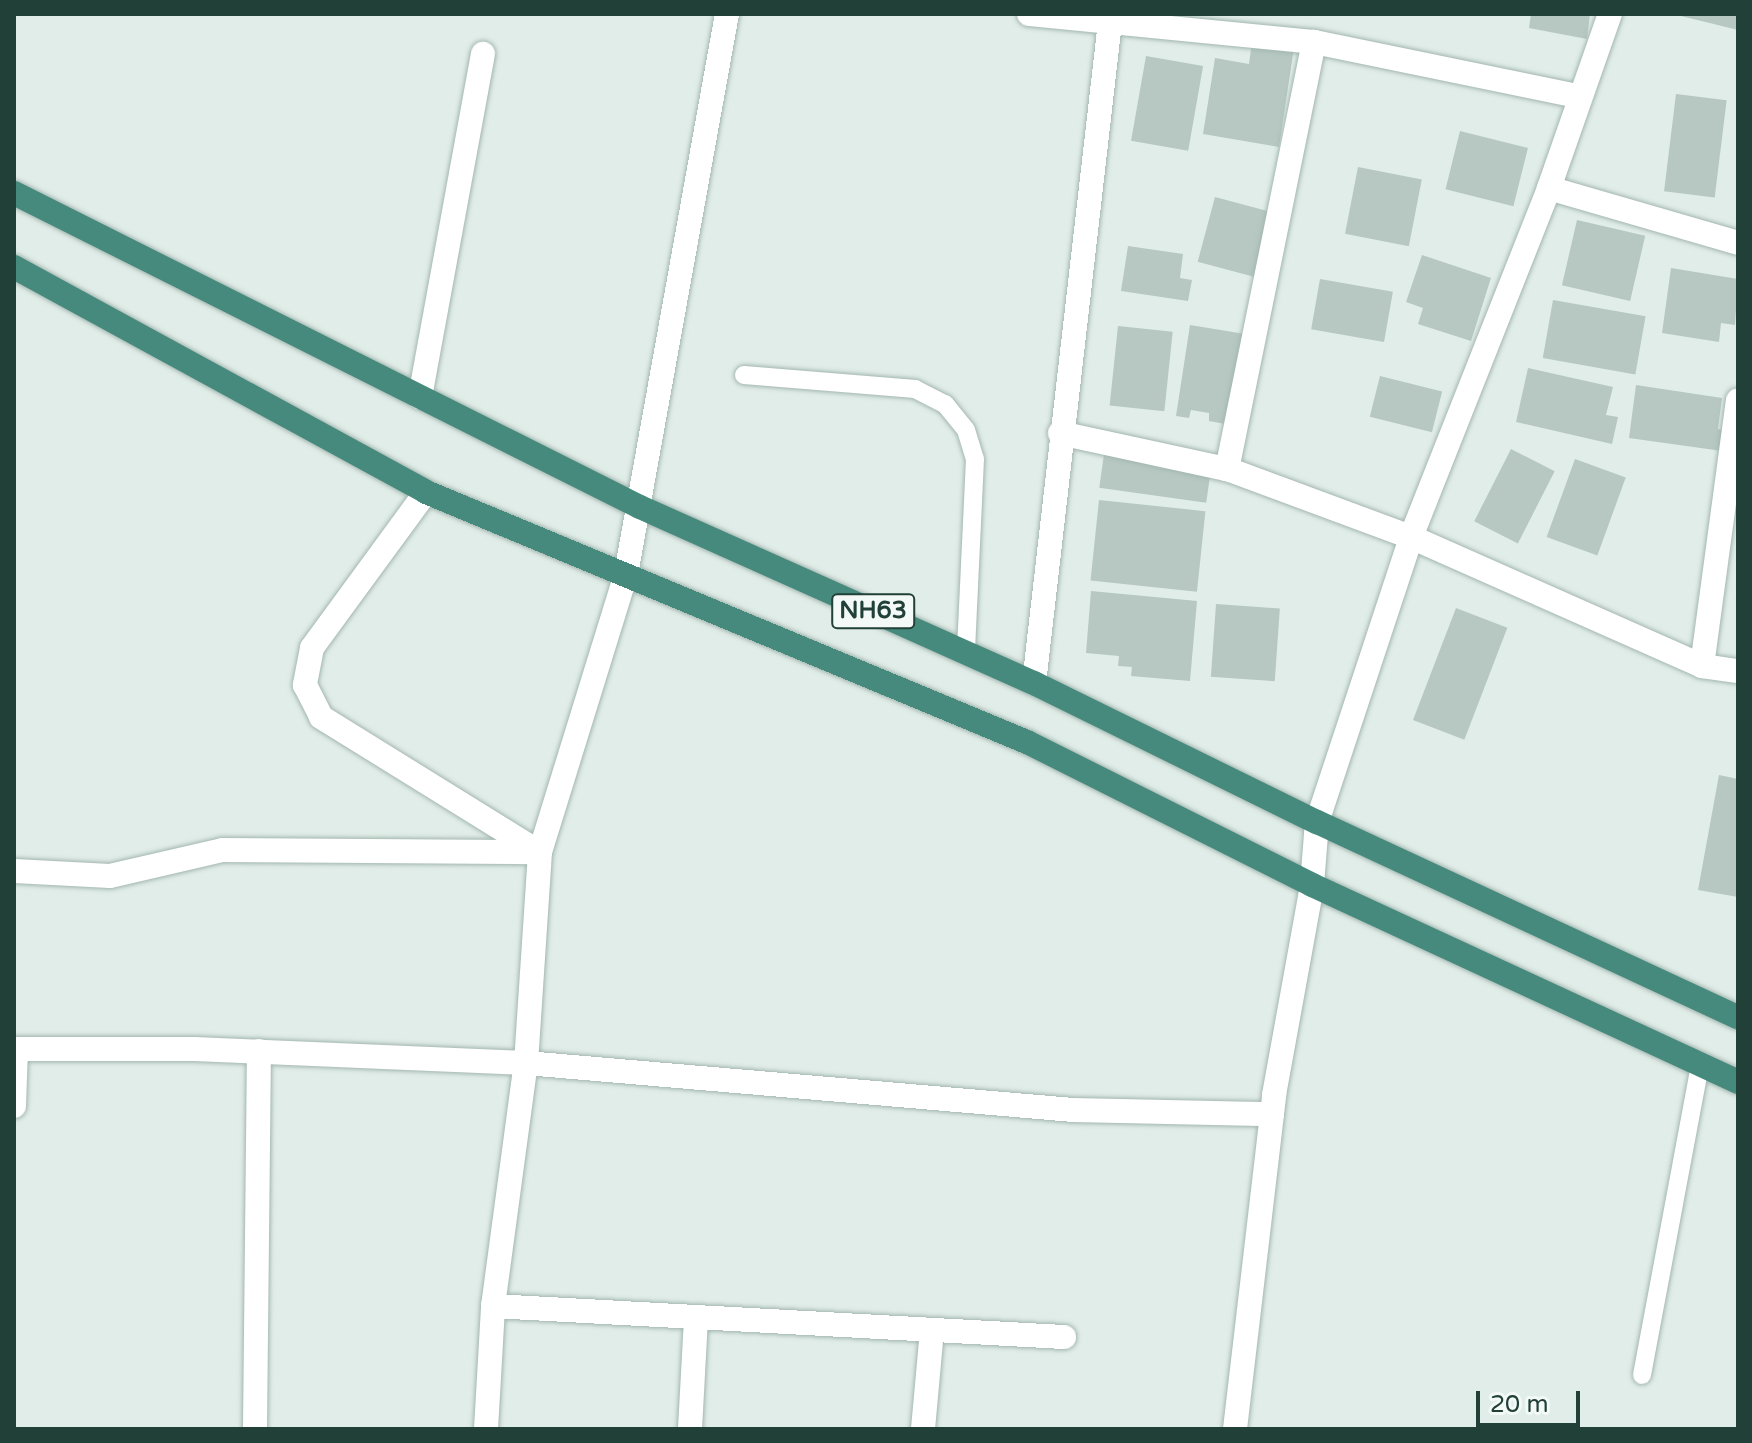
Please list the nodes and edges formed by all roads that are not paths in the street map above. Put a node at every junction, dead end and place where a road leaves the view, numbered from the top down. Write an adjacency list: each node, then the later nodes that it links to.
1 (727, 14): 18 (street)
2 (1029, 14): 4 (street)
3 (1610, 14): 7 (street)
4 (1110, 22): 5 (street); 15 (street)
5 (1314, 42): 7 (street); 16 (street)
6 (483, 54): 13 (street)
7 (1578, 96): 8 (street)
8 (1549, 188): 10 (street); 19 (street)
9 (14, 193): 13 (highway, NH63)
10 (1738, 243)
11 (14, 267): 17 (highway, NH63)
12 (744, 375): 21 (lane)
13 (420, 397): 18 (highway, NH63)
14 (1738, 400): 22 (street)
15 (1060, 433): 16 (street); 24 (street)
16 (1227, 469): 19 (street)
17 (426, 492): 20 (highway, NH63); 26 (street)
18 (640, 507): 20 (street); 21 (highway, NH63)
19 (1411, 537): 22 (street); 25 (street)
20 (626, 574): 26 (street); 28 (highway, NH63)
21 (966, 652): 24 (highway, NH63)
22 (1702, 666): 23 (street)
23 (1738, 671)
24 (1034, 683): 25 (highway, NH63)
25 (1317, 822): 28 (street); 29 (highway, NH63)
26 (540, 852): 27 (street); 32 (street)
27 (14, 871)
28 (1312, 885): 33 (highway, NH63); 36 (street)
29 (1738, 1017)
30 (15, 1050): 31 (street); 35 (street)
31 (259, 1051): 32 (street); 42 (street)
32 (526, 1063): 36 (street); 37 (street)
33 (1700, 1064): 34 (highway, NH63); 41 (lane)
34 (1738, 1082)
35 (14, 1106)
36 (1272, 1114): 46 (street)
37 (493, 1306): 38 (street); 43 (street)
38 (696, 1318): 39 (street); 44 (street)
39 (932, 1331): 40 (street); 45 (street)
40 (1064, 1337)
41 (1642, 1375)
42 (255, 1429)
43 (486, 1429)
44 (690, 1429)
45 (923, 1429)
46 (1235, 1429)

